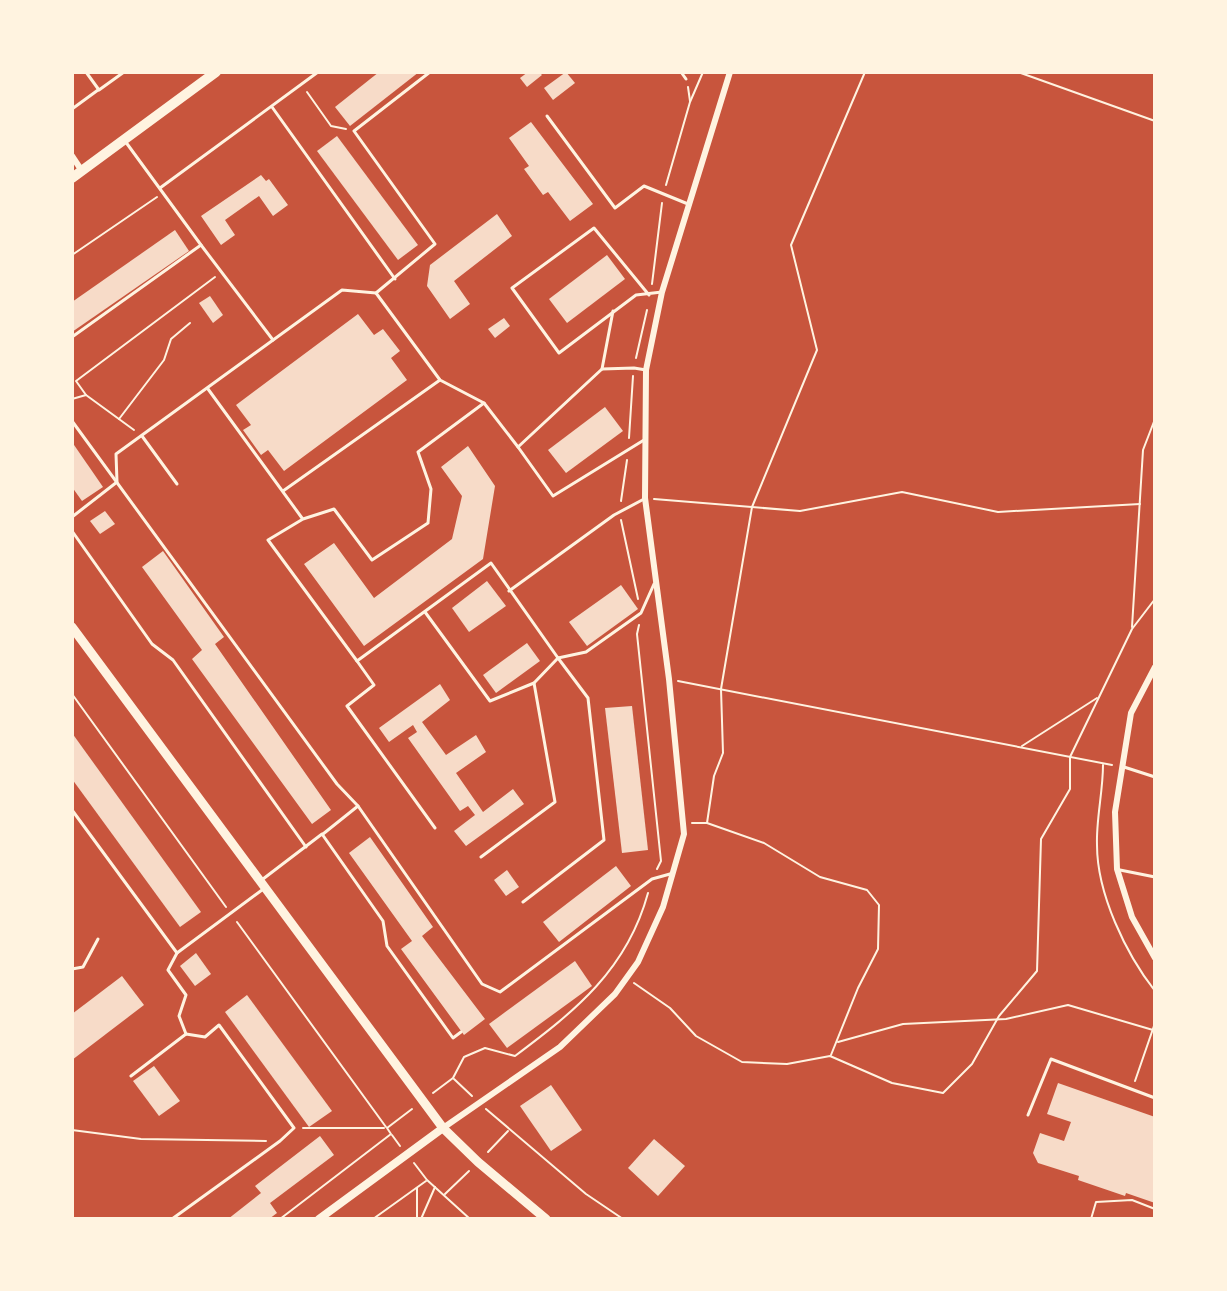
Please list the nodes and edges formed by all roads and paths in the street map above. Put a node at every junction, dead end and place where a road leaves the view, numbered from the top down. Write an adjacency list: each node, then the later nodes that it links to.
1 (86, 72): 13 (lane)
2 (124, 72): 13 (lane)
3 (216, 72): 20 (main road)
4 (318, 72): 12 (lane)
5 (430, 72): 19 (lane)
6 (681, 72): 11 (lane)
7 (703, 72): 14 (path)
8 (730, 72): 27 (street)
9 (865, 72): 59 (path)
10 (1018, 72): 18 (path)
11 (686, 79): 14 (path)
12 (301, 85): 15 (lane); 19 (path)
13 (99, 90): 16 (lane)
14 (690, 102): 25 (path)
15 (272, 107): 24 (lane); 31 (lane)
16 (72, 109)
17 (547, 116): 25 (lane)
18 (1155, 121)
19 (354, 131): 31 (lane)
20 (125, 140): 22 (main road); 24 (lane)
21 (72, 156): 22 (street)
22 (82, 171): 23 (main road)
23 (72, 178)
24 (160, 188): 26 (lane)
25 (663, 192): 27 (lane); 34 (path)
26 (163, 193): 28 (lane); 29 (path)
27 (688, 204): 32 (street)
28 (201, 245): 30 (lane); 37 (lane)
29 (72, 255)
30 (222, 272): 38 (lane); 44 (path)
31 (395, 279): 33 (lane)
32 (662, 292): 34 (lane); 41 (street)
33 (376, 293): 38 (lane); 42 (lane)
34 (650, 295): 35 (lane); 35 (lane); 39 (path)
35 (613, 311): 40 (lane)
36 (190, 323): 47 (path)
37 (72, 337)
38 (273, 340): 43 (lane)
39 (634, 368): 40 (lane); 41 (lane); 53 (path)
40 (602, 369): 52 (lane)
41 (646, 370): 51 (street)
42 (440, 380): 46 (lane); 56 (lane)
43 (208, 389): 50 (lane); 56 (lane)
44 (86, 395): 45 (path); 47 (path)
45 (72, 399)
46 (484, 403): 52 (lane); 62 (lane)
47 (119, 419): 50 (path)
48 (1155, 419): 58 (path)
49 (72, 421): 54 (lane)
50 (142, 436): 54 (lane); 55 (lane)
51 (644, 440): 53 (lane); 57 (street)
52 (518, 447): 53 (lane)
53 (628, 451): 60 (path)
54 (117, 482): 61 (lane); 82 (lane)
55 (177, 484)
56 (283, 491): 62 (lane)
57 (645, 498): 59 (path); 60 (lane); 64 (street)
58 (1140, 504): 59 (path); 70 (path)
59 (752, 507): 76 (path)
60 (620, 513): 65 (lane); 68 (path)
61 (72, 517)
62 (303, 519): 72 (lane)
63 (72, 531): 88 (lane)
64 (654, 584): 68 (lane); 74 (street)
65 (509, 591): 67 (lane); 71 (lane)
66 (1155, 599): 70 (path)
67 (425, 611): 72 (lane); 75 (lane)
68 (641, 613): 71 (lane); 93 (path)
69 (72, 627): 94 (main road)
70 (1132, 629): 77 (path)
71 (558, 658): 75 (lane); 95 (lane)
72 (357, 661): 86 (lane)
73 (1155, 667): 80 (street)
74 (669, 679): 76 (path); 84 (street)
75 (534, 683): 89 (lane)
76 (721, 689): 78 (path); 85 (path)
77 (1100, 696): 78 (path); 79 (path)
78 (1021, 747): 79 (path)
79 (1070, 757): 80 (path); 101 (path)
80 (1121, 766): 81 (lane); 90 (street)
81 (1155, 777)
82 (358, 806): 87 (lane); 93 (lane)
83 (72, 810): 97 (lane)
84 (683, 823): 85 (path); 91 (street)
85 (707, 823): 106 (path)
86 (435, 828)
87 (322, 834): 88 (lane); 104 (lane)
88 (306, 847): 94 (lane)
89 (481, 857)
90 (1117, 869): 92 (lane); 98 (street)
91 (673, 873): 93 (lane); 100 (street)
92 (1155, 877)
93 (652, 879): 109 (path)
94 (262, 885): 97 (lane); 112 (main road)
95 (523, 902)
96 (98, 939): 99 (lane)
97 (177, 953): 105 (lane)
98 (1155, 958)
99 (72, 969)
100 (626, 978): 107 (path); 113 (street)
101 (997, 1019): 103 (path); 106 (path); 107 (path)
102 (1155, 1023): 103 (path)
103 (1153, 1030): 110 (path)
104 (461, 1032)
105 (186, 1034): 108 (lane); 115 (lane)
106 (836, 1043): 107 (path)
107 (830, 1056)
108 (131, 1076)
109 (453, 1078): 112 (path); 113 (path)
110 (1132, 1089): 111 (lane); 114 (lane)
111 (1155, 1098)
112 (422, 1101): 116 (path); 117 (main road)
113 (479, 1102): 117 (street); 130 (path)
114 (1028, 1115)
115 (294, 1128): 116 (path); 119 (lane)
116 (387, 1128): 124 (path)
117 (443, 1128): 125 (street); 129 (main road)
118 (72, 1130): 119 (path)
119 (280, 1141): 123 (lane)
120 (417, 1187): 121 (path); 126 (path); 127 (path)
121 (435, 1187): 127 (path); 128 (path)
122 (1155, 1209): 131 (path)
123 (172, 1219)
124 (280, 1219)
125 (319, 1219)
126 (373, 1219)
127 (419, 1219)
128 (469, 1219)
129 (546, 1219)
130 (623, 1219)
131 (1091, 1219)

